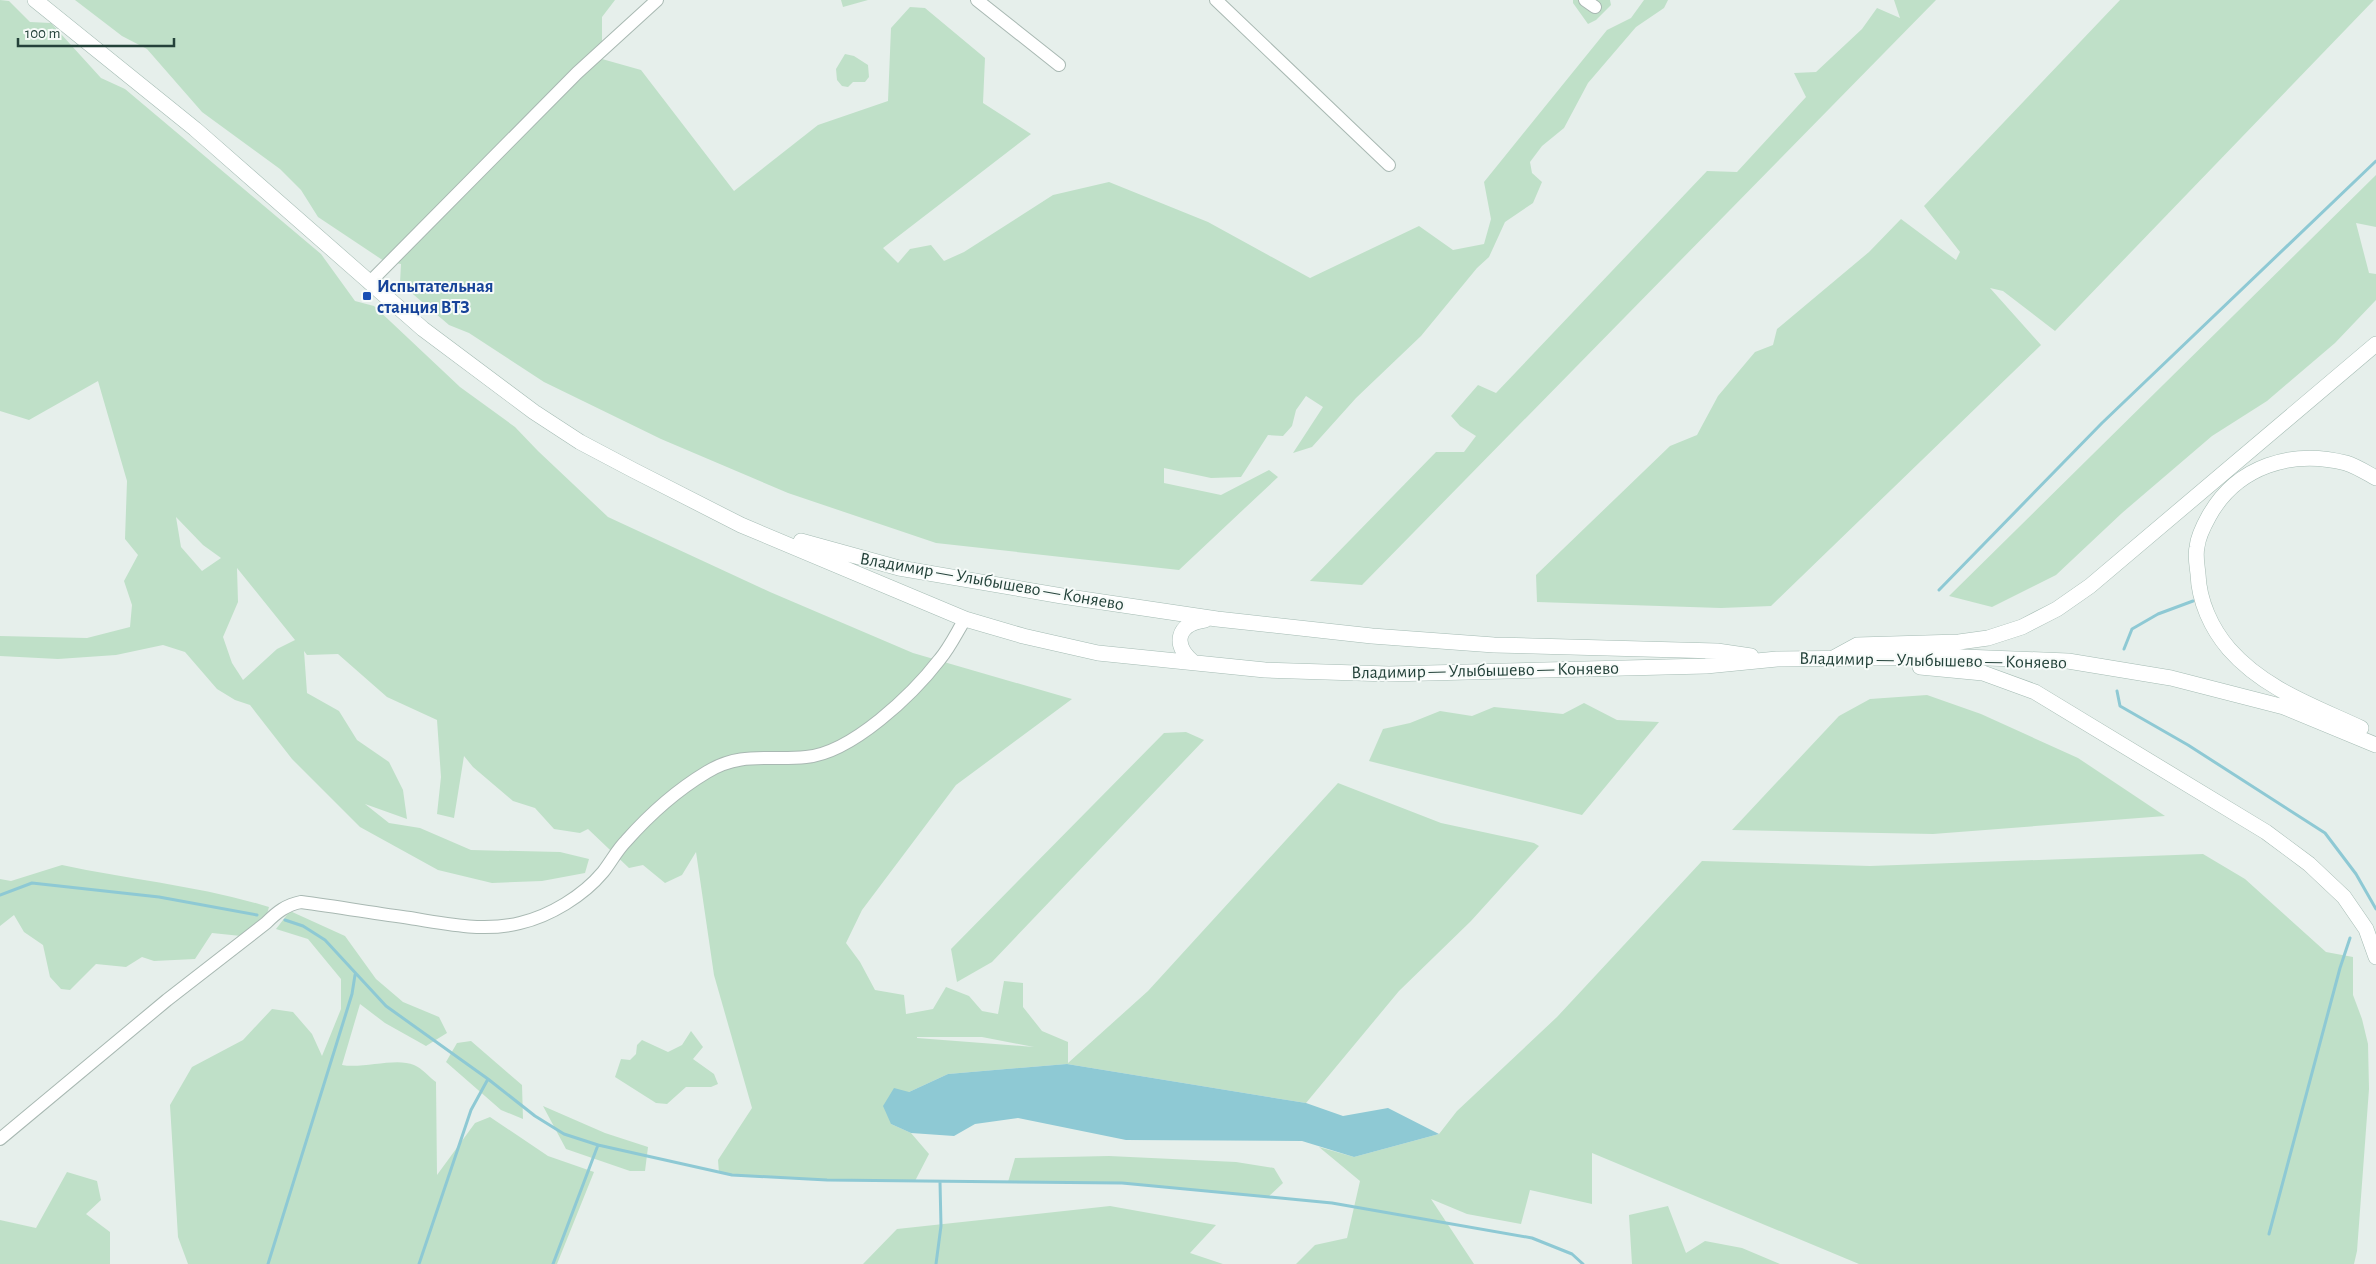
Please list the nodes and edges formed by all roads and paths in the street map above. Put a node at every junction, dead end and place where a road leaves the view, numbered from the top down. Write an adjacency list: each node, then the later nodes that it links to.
1 (35, 0): 7 (main road, Владимир — Улыбышево — Коняево)
2 (657, 0): 7 (street)
3 (977, 0): 5 (street)
4 (1216, 0): 6 (street)
5 (1059, 65)
6 (1389, 165)
7 (369, 283): 10 (main road, Владимир — Улыбышево — Коняево)
8 (2376, 344): 14 (main road)
9 (2376, 478): 16 (main road)
10 (688, 497): 11 (main road, Владимир — Улыбышево — Коняево); 12 (main road, Владимир — Улыбышево — Коняево)
11 (965, 619): 15 (main road, Владимир — Улыбышево — Коняево); 19 (street)
12 (1217, 619): 13 (main road, Владимир — Улыбышево — Коняево); 15 (main road, Владимир — Улыбышево — Коняево)
13 (1777, 659): 14 (main road, Владимир — Улыбышево — Коняево); 15 (main road, Владимир — Улыбышево — Коняево)
14 (1831, 659): 17 (main road, Владимир — Улыбышево — Коняево); 18 (main road)
15 (1193, 662)
16 (2376, 734)
17 (2376, 745)
18 (2376, 957)
19 (0, 1139)

